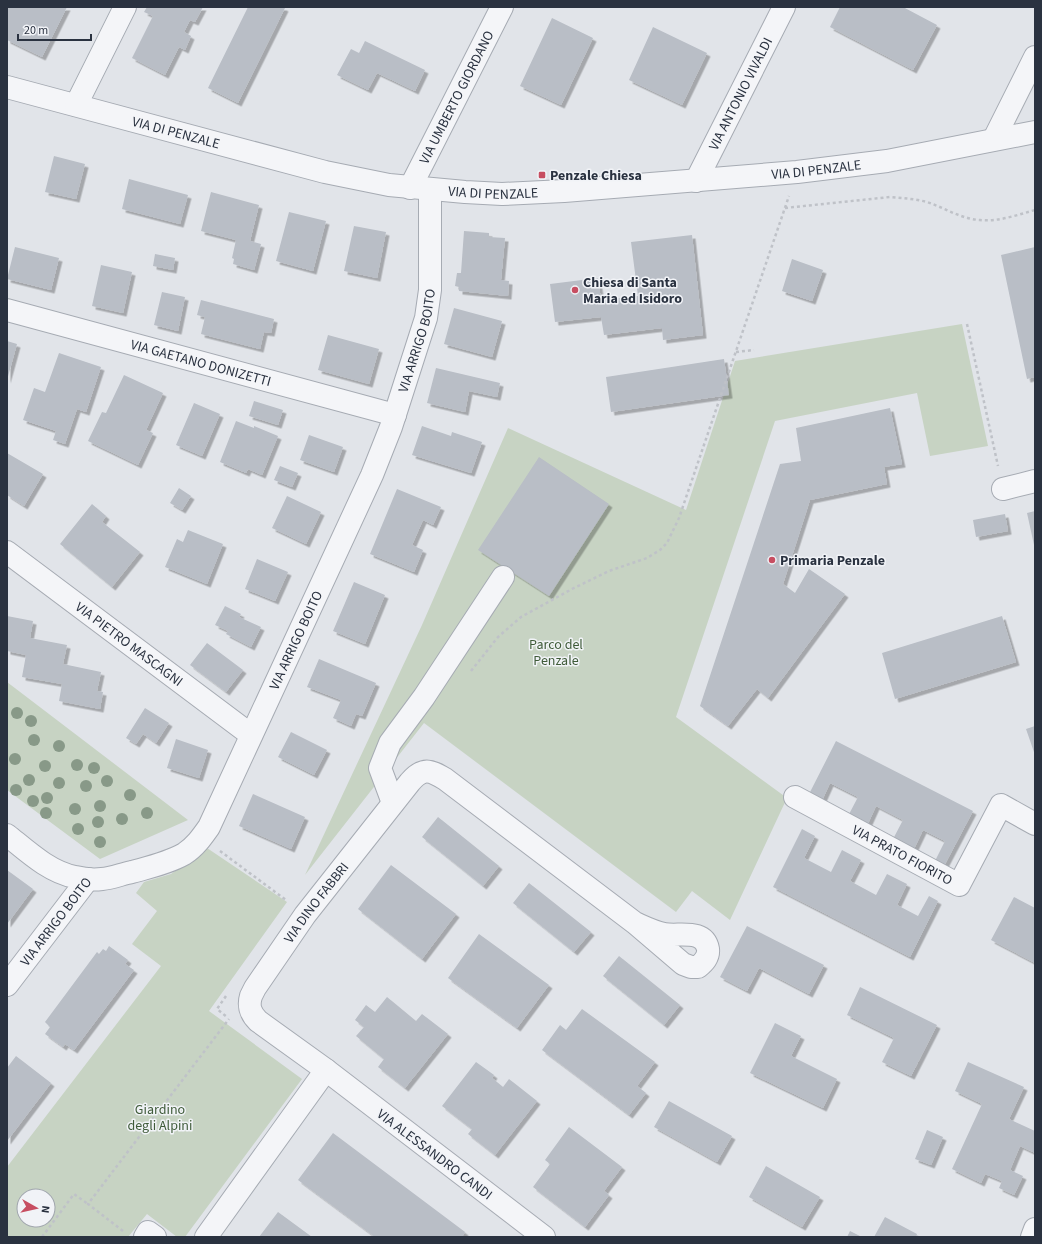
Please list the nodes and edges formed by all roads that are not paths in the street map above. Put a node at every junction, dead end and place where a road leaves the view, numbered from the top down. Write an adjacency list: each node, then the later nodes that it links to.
1 (125, 7): 6 (street)
2 (502, 7): 10 (street, VIA UMBERTO GIORDANO)
3 (784, 7): 9 (street, VIA ANTONIO VIVALDI)
4 (1035, 58): 8 (street)
5 (7, 87): 6 (street, VIA DI PENZALE)
6 (76, 105): 10 (street, VIA DI PENZALE)
7 (1035, 132): 8 (street, VIA DI PENZALE)
8 (994, 139): 9 (street, VIA DI PENZALE)
9 (696, 181): 10 (street, VIA DI PENZALE)
10 (420, 189): 12 (street, VIA ARRIGO BOITO)
11 (7, 310): 12 (street, VIA GAETANO DONIZETTI)
12 (395, 415): 17 (street, VIA ARRIGO BOITO)
13 (1035, 481): 14 (street)
14 (1003, 488)
15 (7, 552): 17 (street, VIA PIETRO MASCAGNI)
16 (503, 577): 19 (street)
17 (251, 735): 22 (street, VIA ARRIGO BOITO)
18 (795, 798): 20 (street, VIA PRATO FIORITO)
19 (393, 803): 23 (street, VIA DINO FABBRI); 25 (street, VIA DINO FABBRI)
20 (1035, 824)
21 (7, 835): 22 (street)
22 (88, 879): 24 (street, VIA ARRIGO BOITO)
23 (635, 923)
24 (7, 985)
25 (326, 1070): 29 (street); 30 (street, VIA ALESSANDRO CANDI)
26 (1035, 1229): 31 (street)
27 (135, 1235): 28 (street)
28 (155, 1237)
29 (206, 1237)
30 (544, 1237)
31 (1032, 1237)

